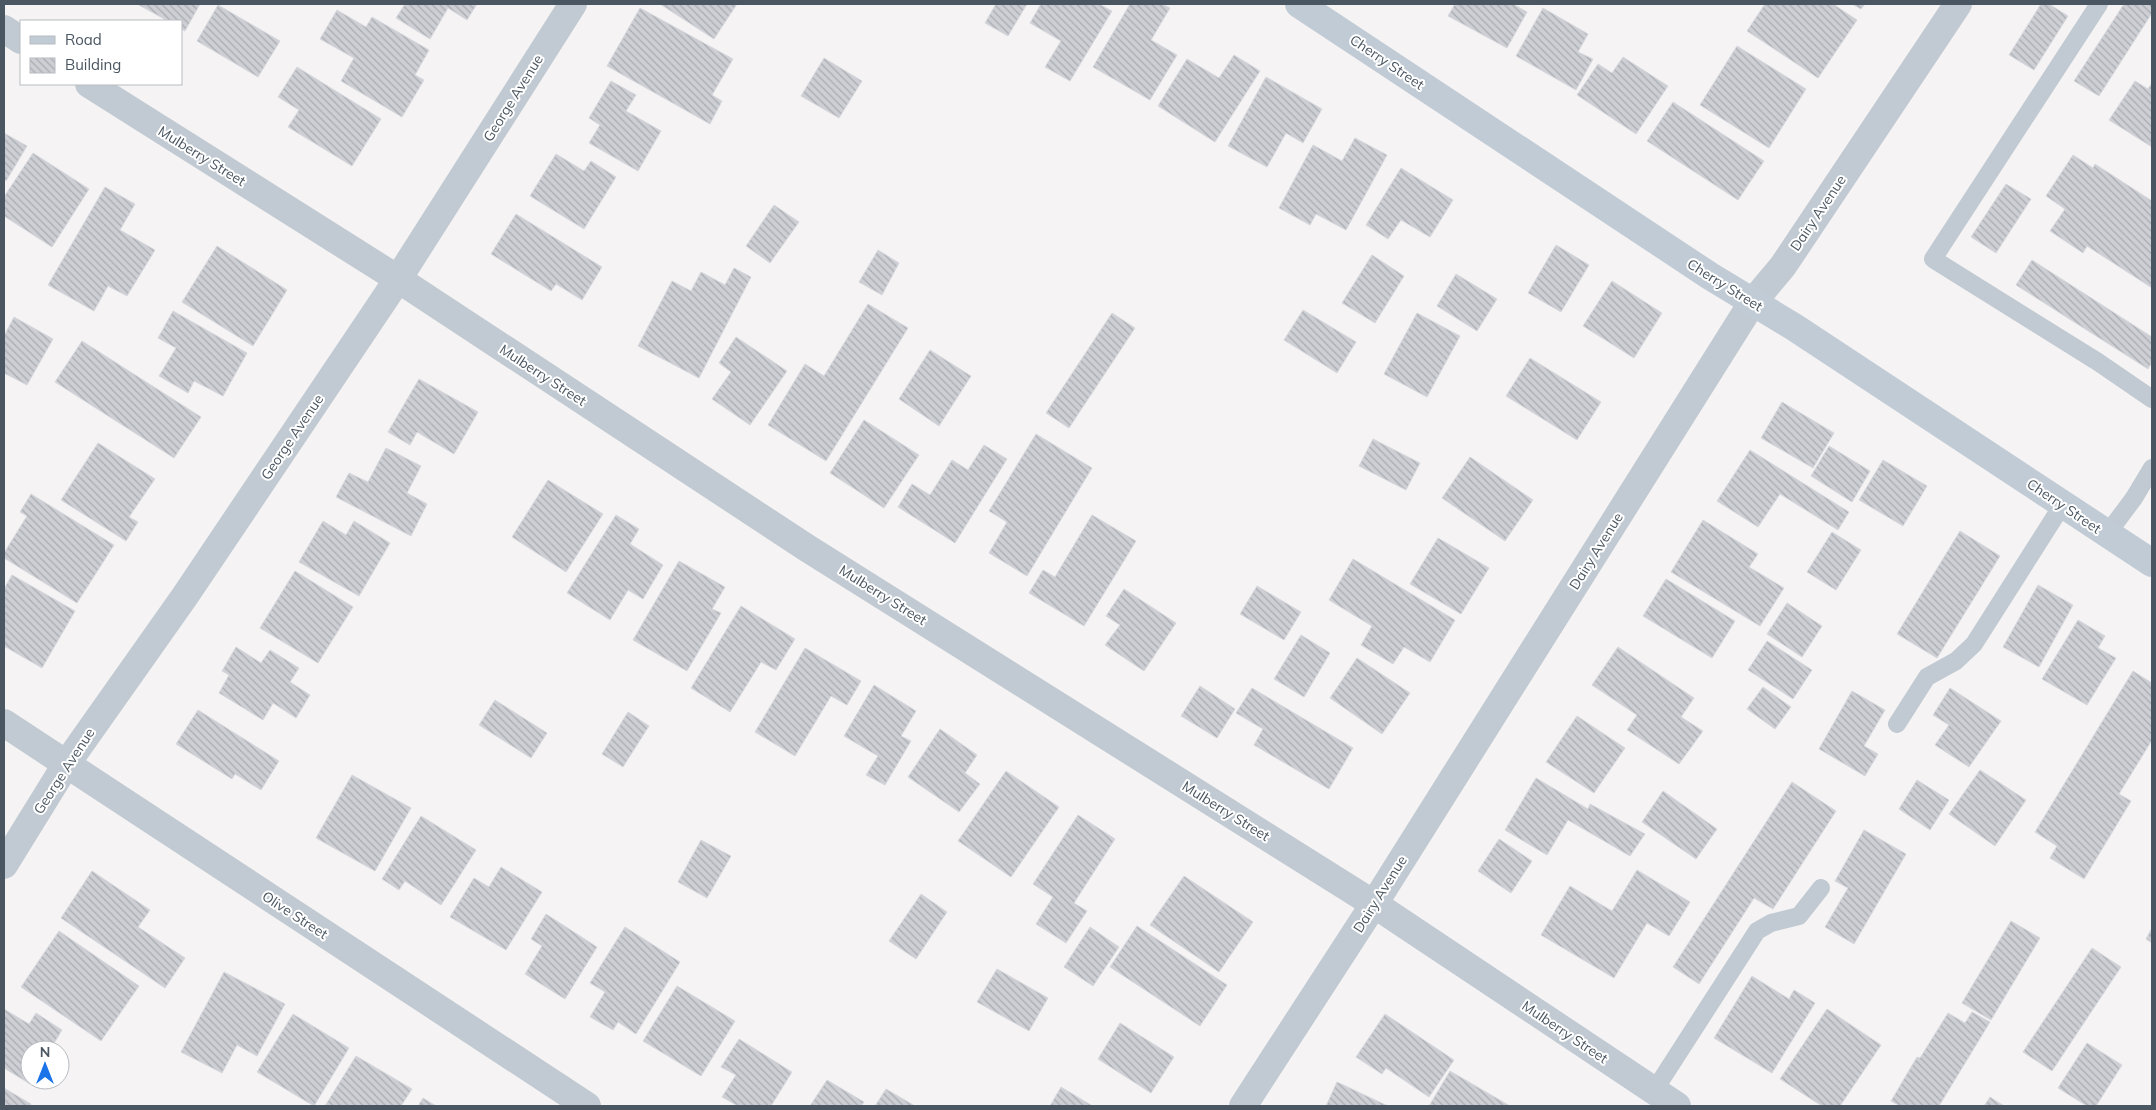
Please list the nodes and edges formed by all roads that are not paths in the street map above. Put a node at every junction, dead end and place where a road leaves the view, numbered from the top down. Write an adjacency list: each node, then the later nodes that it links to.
1 (573, 4): 8 (street, George Avenue)
2 (1299, 4): 9 (street, Cherry Street)
3 (1958, 4): 9 (street, Dairy Avenue)
4 (2099, 4): 10 (lane)
5 (4, 29): 6 (street)
6 (20, 39)
7 (91, 85): 8 (street, Mulberry Street)
8 (398, 278): 17 (street, George Avenue); 20 (street, Mulberry Street)
9 (1752, 303): 12 (street, Cherry Street); 20 (street, Dairy Avenue)
10 (2152, 398)
11 (2152, 468): 13 (lane)
12 (2063, 504): 13 (street, Cherry Street); 16 (lane)
13 (2107, 534): 14 (street, Cherry Street)
14 (2152, 563)
15 (4, 723): 17 (street, Olive Street)
16 (1897, 724)
17 (67, 763): 18 (street, George Avenue); 22 (street, Olive Street)
18 (4, 865)
19 (1821, 888): 21 (lane)
20 (1374, 904): 21 (street, Mulberry Street); 23 (street, Dairy Avenue)
21 (1654, 1091): 24 (street, Mulberry Street)
22 (587, 1106)
23 (1243, 1106)
24 (1677, 1106)

